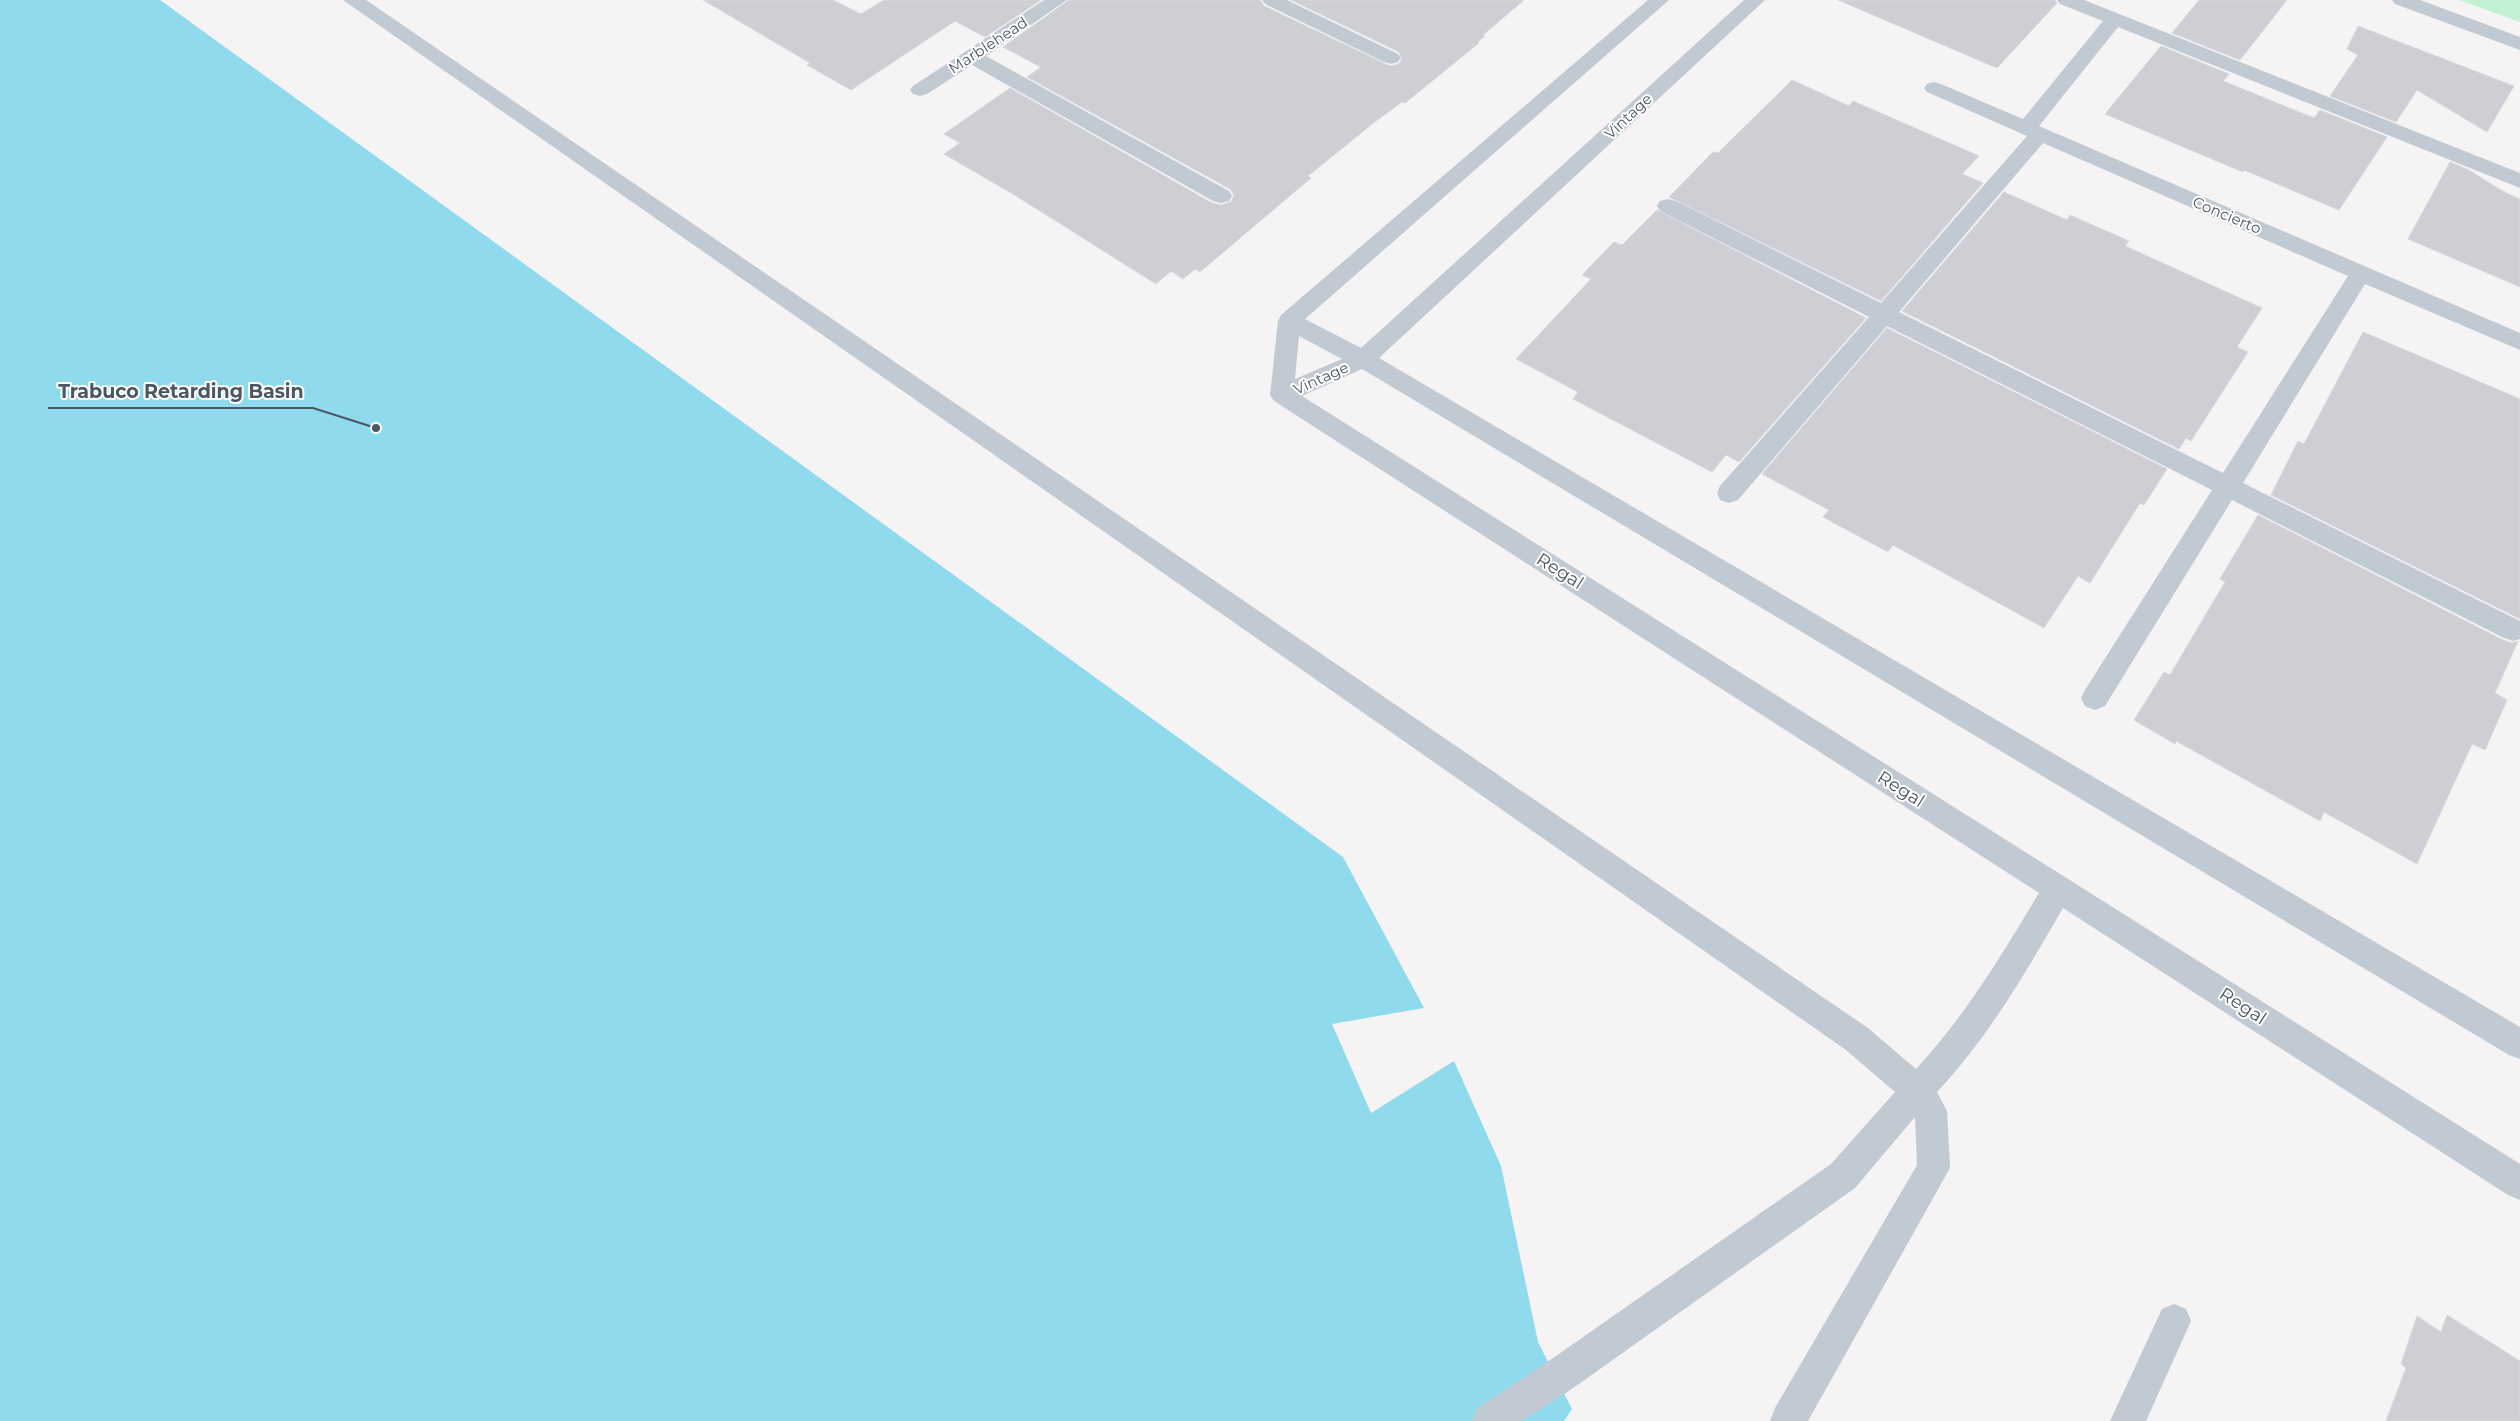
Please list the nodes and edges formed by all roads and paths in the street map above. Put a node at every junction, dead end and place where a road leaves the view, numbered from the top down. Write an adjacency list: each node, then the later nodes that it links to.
1 (354, 0): 30 (street)
2 (1057, 0): 10 (street, Marblehead)
3 (1272, 0): 11 (street)
4 (1659, 0): 20 (street)
5 (1755, 0): 22 (street, Vintage)
6 (2068, 0): 8 (street)
7 (2402, 0): 9 (street)
8 (2115, 19): 14 (street); 15 (street)
9 (2520, 44)
10 (972, 56): 13 (street, Marblehead); 16 (street)
11 (1391, 58)
12 (1934, 88): 14 (street, Concierto)
13 (920, 90)
14 (2033, 131): 18 (street, Concierto); 19 (street)
15 (2520, 181)
16 (1221, 196)
17 (1668, 206): 19 (street)
18 (2361, 273): 21 (street, Concierto); 24 (street)
19 (1884, 315): 24 (street); 25 (street)
20 (1289, 321): 22 (street); 23 (street, Vintage)
21 (2520, 342)
22 (1363, 359): 23 (street, Vintage); 29 (street)
23 (1282, 395): 28 (street, Regal)
24 (2227, 487): 26 (street); 27 (street)
25 (1729, 493)
26 (2513, 630)
27 (2095, 698)
28 (2058, 889): 30 (street); 31 (street, Regal)
29 (2520, 1044)
30 (1916, 1091): 33 (street); 34 (street)
31 (2520, 1183)
32 (2174, 1322): 35 (street)
33 (1490, 1421)
34 (1788, 1421)
35 (2128, 1421)

